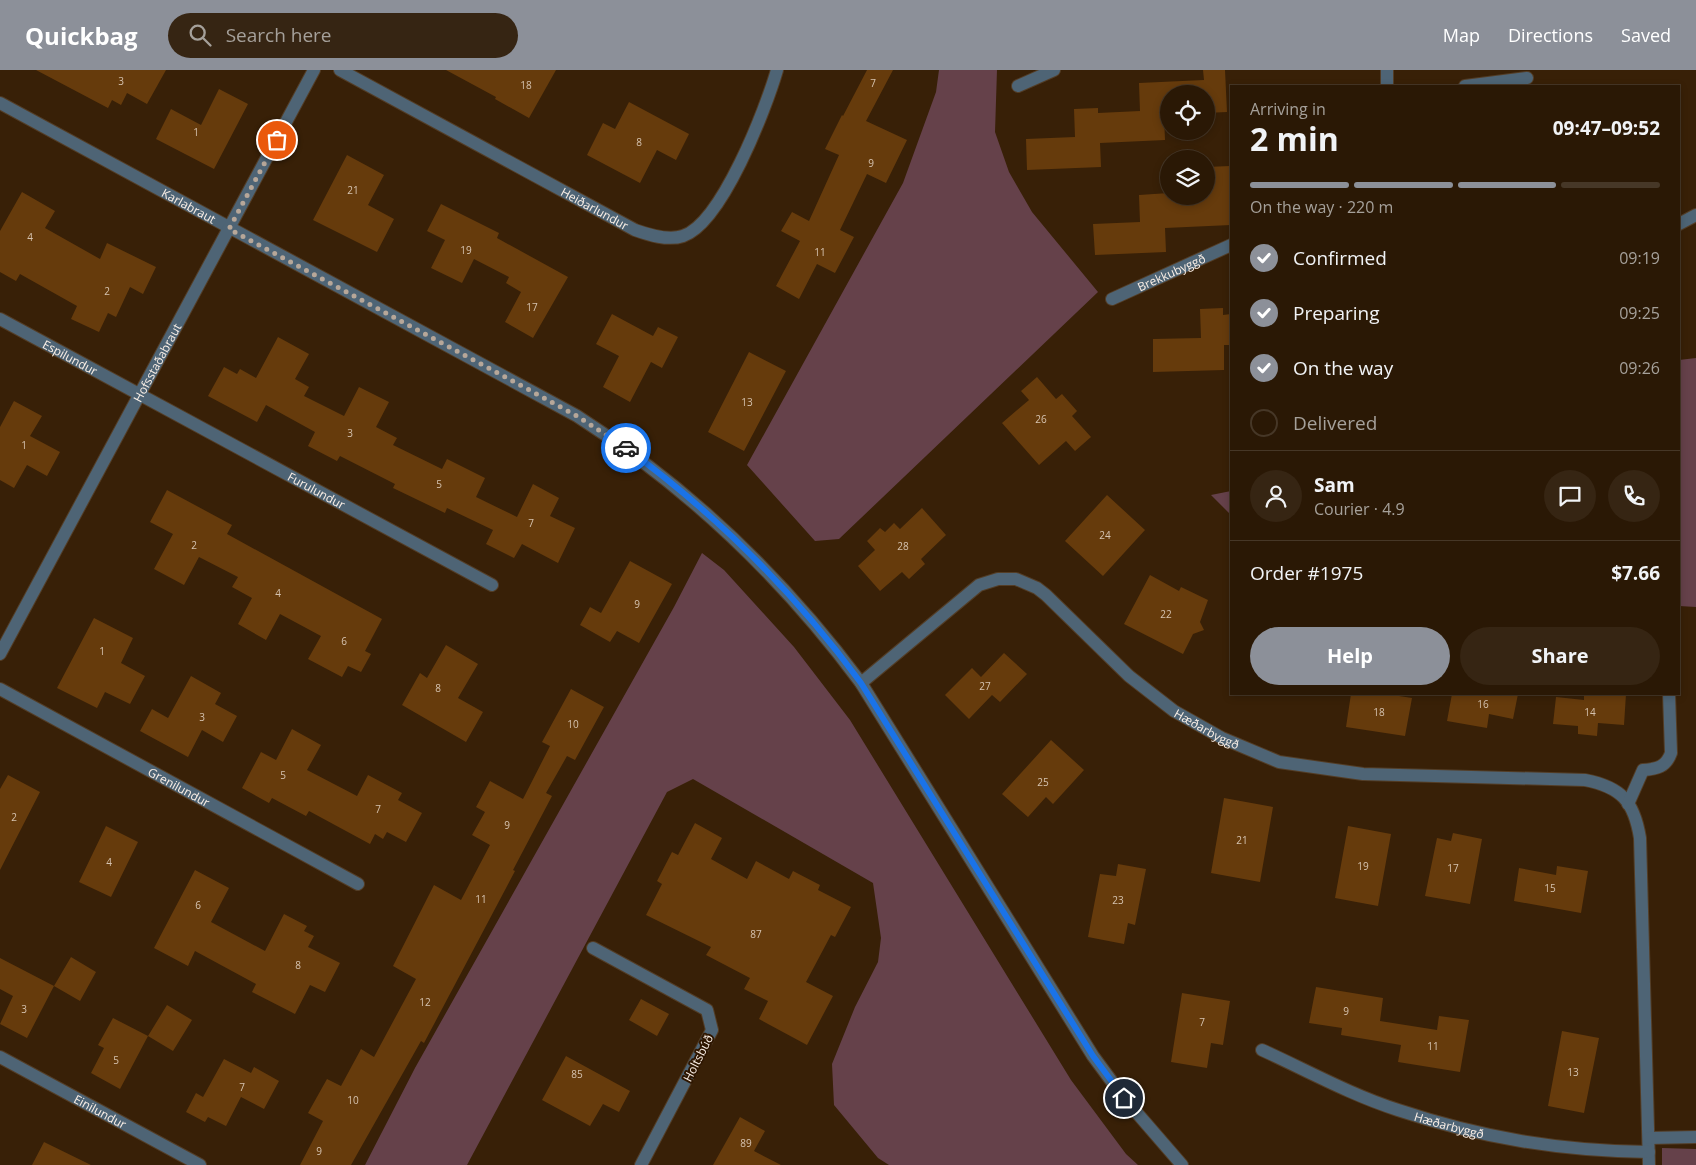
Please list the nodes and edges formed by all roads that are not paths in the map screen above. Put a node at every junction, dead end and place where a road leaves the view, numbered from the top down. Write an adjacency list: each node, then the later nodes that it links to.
1 (314, 70): 13 (street, Hofsstaðabraut)
2 (340, 70): 3 (street, Heiðarlundur)
3 (777, 70)
4 (1054, 70): 9 (street)
5 (1387, 70): 7 (street)
6 (1527, 78): 8 (street)
7 (1387, 85)
8 (1472, 85)
9 (1018, 86)
10 (0, 103): 13 (street, Karlabraut)
11 (1696, 215): 12 (street)
12 (1680, 223)
13 (229, 229): 17 (street, Hofsstaðabraut); 20 (street, Karlabraut)
14 (1230, 245): 15 (street, Brekkubyggð)
15 (1112, 298)
16 (0, 319): 17 (street, Espilundur)
17 (140, 396): 18 (street, Furulundur); 19 (street, Hofsstaðabraut)
18 (492, 584)
19 (0, 654)
20 (861, 683): 23 (street, Hæðarbyggð); 33 (street, Karlabraut)
21 (0, 689): 24 (street, Grenilundur)
22 (1669, 695): 23 (street)
23 (1628, 804): 29 (street, Hæðarbyggð)
24 (358, 884)
25 (594, 948): 32 (street, Holtsbúð)
26 (1262, 1050): 30 (street, Hæðarbyggð)
27 (0, 1057): 31 (street, Einilundur)
28 (1696, 1137): 29 (street)
29 (1648, 1138): 30 (street, Hæðarbyggð)
30 (1649, 1152): 34 (street, Hæðarbyggð)
31 (200, 1165)
32 (642, 1165)
33 (1182, 1165)
34 (1649, 1165)

